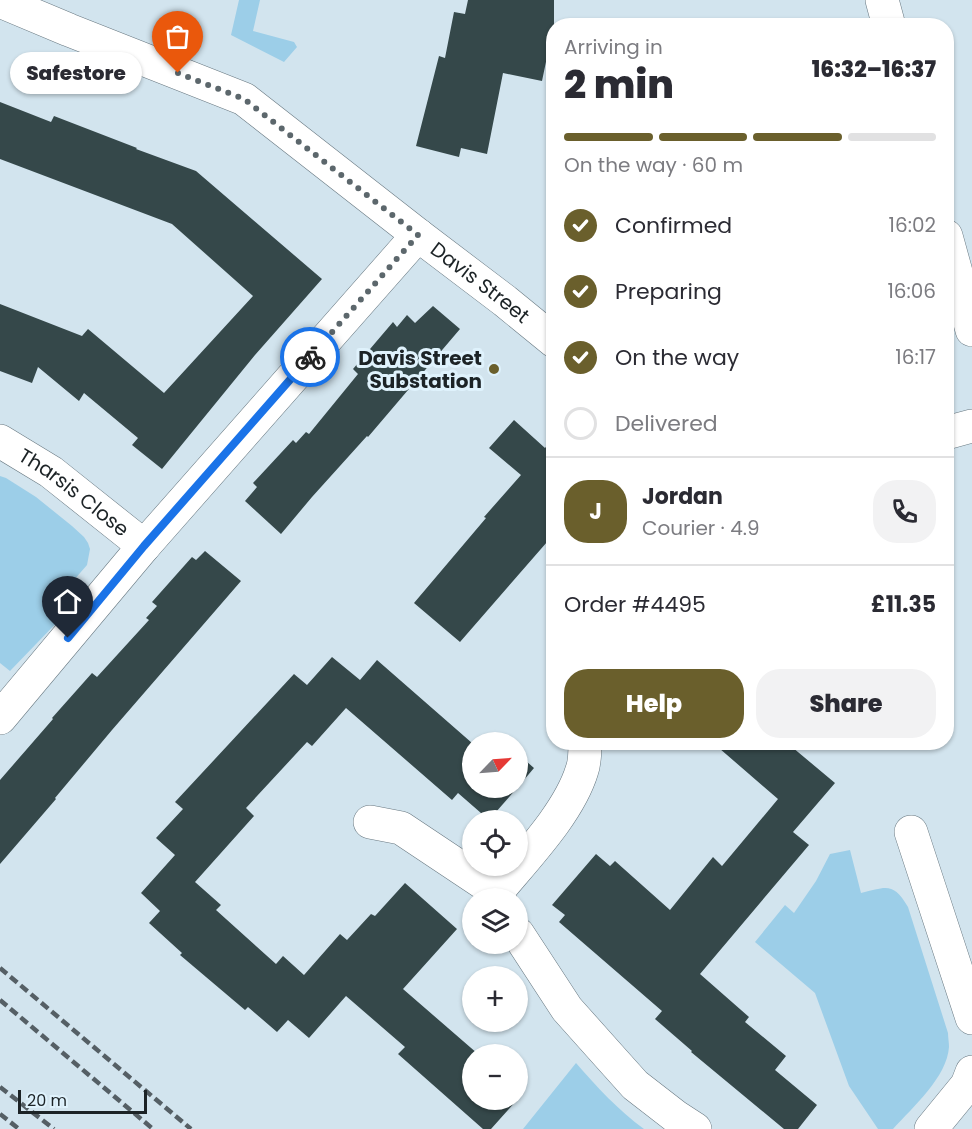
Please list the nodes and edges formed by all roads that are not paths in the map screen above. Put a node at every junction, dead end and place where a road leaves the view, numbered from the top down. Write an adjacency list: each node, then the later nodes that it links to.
1 (882, 0): 3 (street)
2 (0, 2): 4 (street, Davis Street)
3 (887, 18)
4 (418, 235): 7 (street, Davis Street); 11 (street, Tharsis Close)
5 (954, 265): 6 (street)
6 (972, 330)
7 (546, 334)
8 (972, 426): 9 (street)
9 (954, 431)
10 (0, 441): 11 (street, Tharsis Close)
11 (144, 546): 12 (street, Tharsis Close)
12 (0, 718)
13 (584, 750): 17 (street)
14 (370, 822): 16 (street)
15 (911, 832): 19 (street)
16 (489, 888)
17 (504, 888)
18 (528, 949): 21 (street)
19 (972, 1018)
20 (972, 1072): 22 (street)
21 (695, 1129)
22 (930, 1129)

